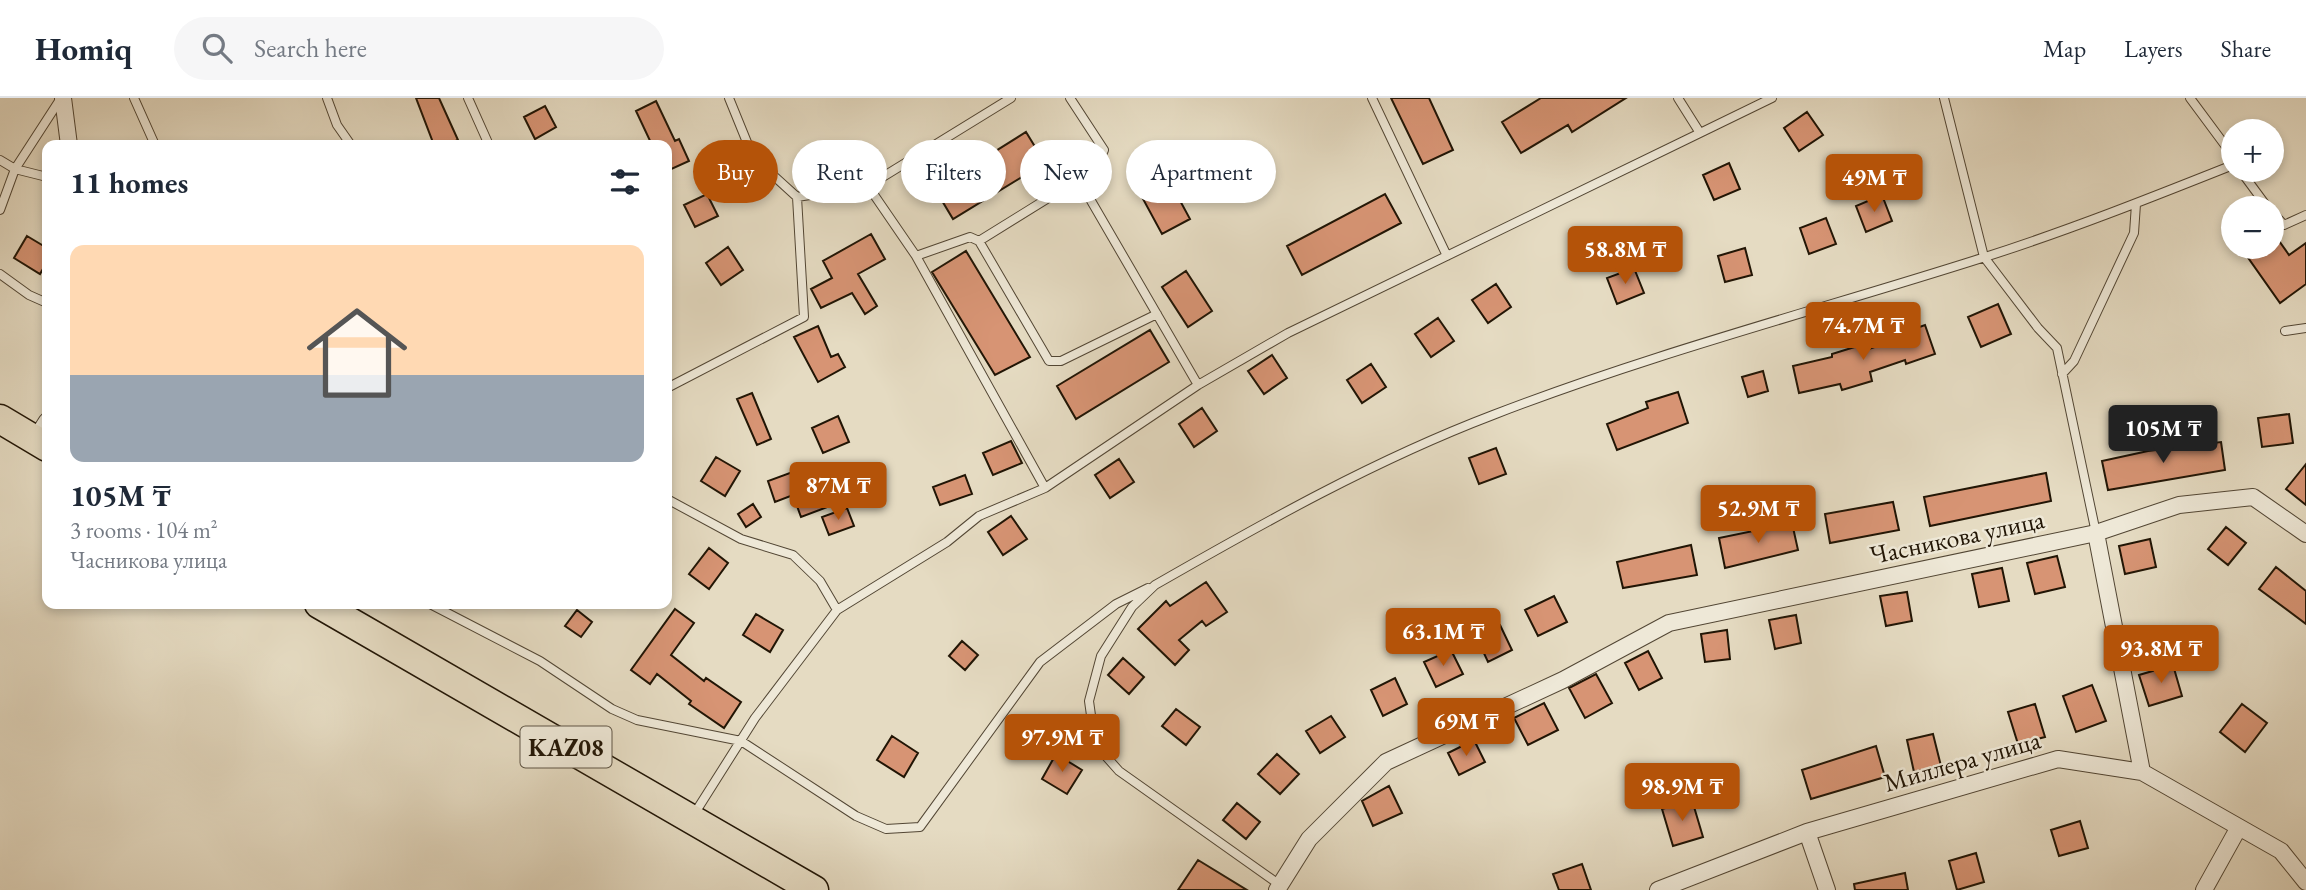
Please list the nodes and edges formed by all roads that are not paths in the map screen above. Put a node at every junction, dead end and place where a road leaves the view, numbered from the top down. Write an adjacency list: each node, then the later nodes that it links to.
1 (62, 98): 14 (street); 21 (lane)
2 (134, 98): 15 (lane)
3 (327, 98): 16 (lane)
4 (468, 98): 17 (lane)
5 (729, 98): 25 (lane)
6 (1011, 98): 23 (lane)
7 (1070, 98): 18 (lane)
8 (1371, 98): 36 (lane)
9 (1678, 98): 13 (lane)
10 (1772, 98): 13 (lane)
11 (1944, 98): 37 (lane)
12 (2190, 98): 19 (lane)
13 (1700, 132): 36 (lane)
14 (68, 140)
15 (153, 140)
16 (348, 140)
17 (487, 140)
18 (1097, 140)
19 (2221, 140)
20 (0, 160): 21 (lane)
21 (15, 169): 24 (lane); 31 (lane)
22 (2221, 170): 30 (lane)
23 (887, 174)
24 (42, 176)
25 (792, 192)
26 (797, 203): 44 (lane)
27 (879, 203): 35 (lane)
28 (1041, 203): 34 (lane)
29 (1092, 203): 40 (lane)
30 (2136, 204): 37 (lane); 43 (lane)
31 (0, 210)
32 (2306, 215): 33 (lane)
33 (2284, 226)
34 (979, 241): 35 (lane); 40 (lane)
35 (916, 256): 48 (lane)
36 (1447, 256): 45 (lane)
37 (1984, 257): 43 (lane); 52 (lane)
38 (0, 274): 39 (lane)
39 (42, 301)
40 (1157, 314): 45 (lane)
41 (2306, 328): 42 (lane)
42 (2285, 331)
43 (2062, 374): 50 (lane)
44 (672, 385)
45 (1198, 385): 48 (lane)
46 (0, 419): 47 (highway)
47 (42, 436)
48 (1045, 488): 55 (lane)
49 (672, 502): 55 (lane)
50 (2096, 533): 51 (street, Часникова улица); 57 (street); 62 (street, Часникова улица)
51 (2306, 534)
52 (1155, 585): 56 (lane); 62 (lane)
53 (328, 609): 58 (highway, KAZ08)
54 (440, 609): 56 (lane)
55 (837, 610): 56 (lane)
56 (741, 741): 58 (lane)
57 (2142, 772): 59 (street, Миллера улица); 60 (street, Миллера улица)
58 (692, 819): 63 (highway, KAZ08)
59 (2239, 827): 61 (street, Миллера улица); 66 (street)
60 (1807, 832): 64 (street, Миллера улица); 65 (street)
61 (2306, 882)
62 (1278, 888)
63 (814, 890)
64 (1658, 890)
65 (1826, 890)
66 (2204, 890)

